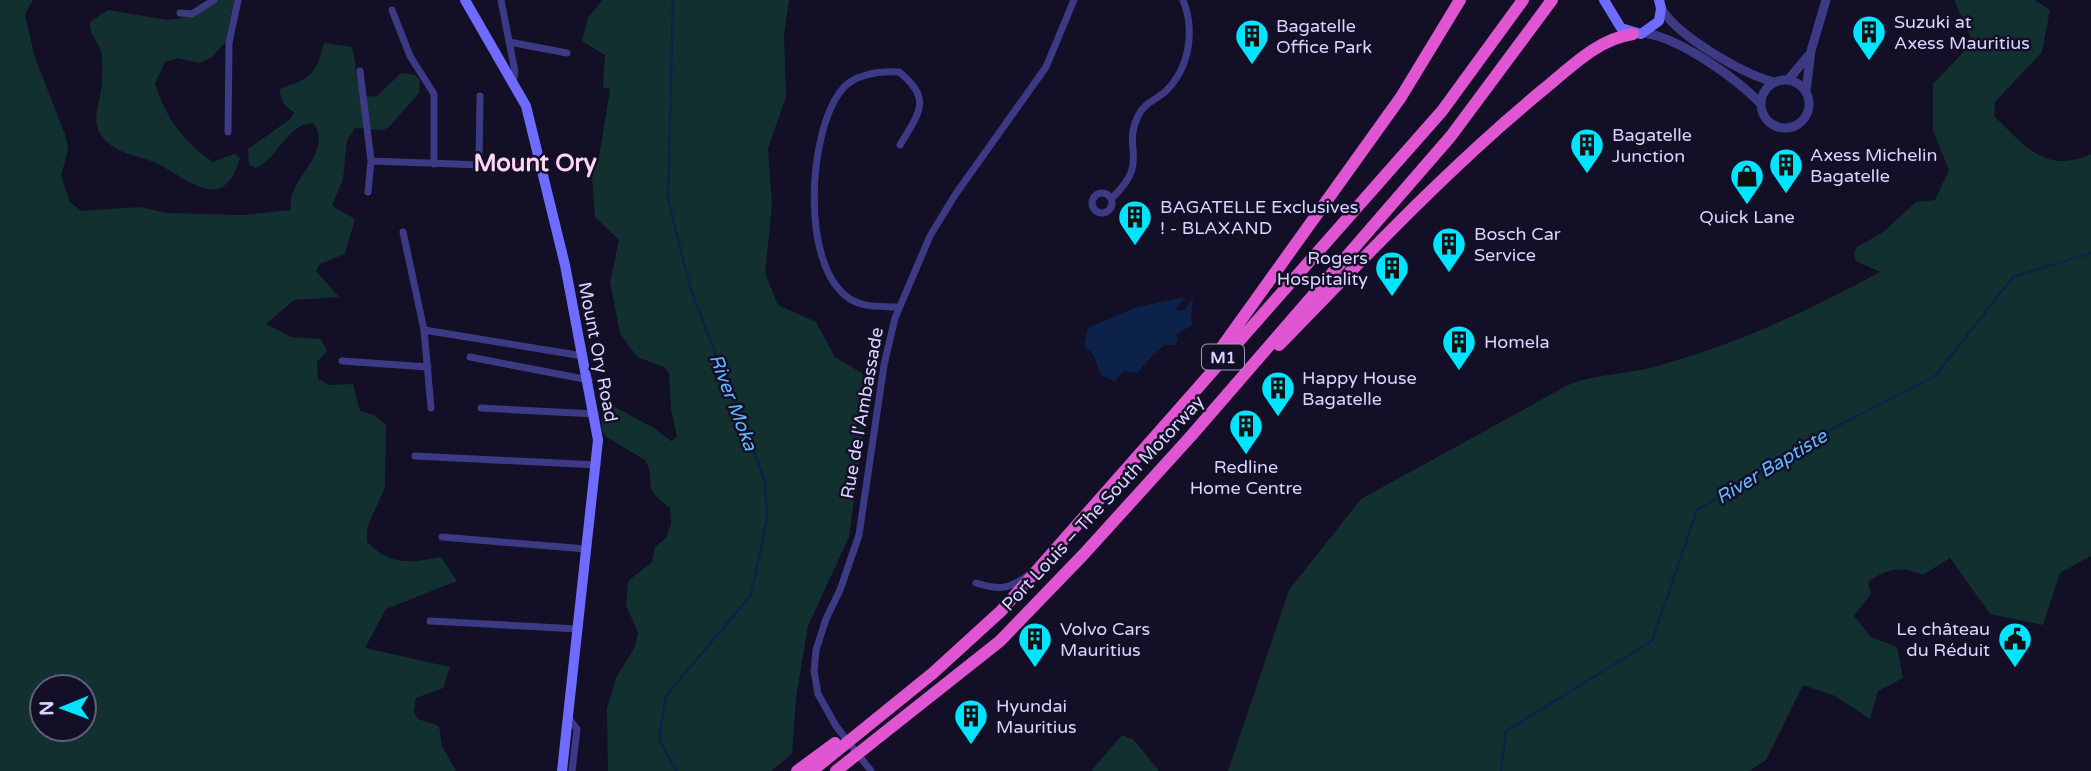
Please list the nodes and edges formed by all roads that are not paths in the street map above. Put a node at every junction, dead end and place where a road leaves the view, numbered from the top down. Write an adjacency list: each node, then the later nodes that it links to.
1 (214, 0): 14 (street)
2 (238, 0): 26 (street)
3 (465, 0): 21 (main road, Mount Ory Road)
4 (501, 0): 16 (street)
5 (1074, 0): 35 (street, Rue de l'Ambassade)
6 (1183, 0): 33 (street)
7 (1460, 0): 42 (highway)
8 (1522, 0): 42 (highway, Port Louis – The South Motorway / M1)
9 (1552, 0): 46 (highway, Port Louis – The South Motorway / M1)
10 (1604, 0): 15 (main road)
11 (1826, 0): 17 (street)
12 (1660, 4): 15 (main road); 22 (street)
13 (392, 10): 29 (street)
14 (180, 13)
15 (1639, 33): 25 (street); 46 (highway)
16 (509, 41): 18 (street); 21 (street)
17 (1811, 51): 20 (street); 23 (street)
18 (567, 53)
19 (360, 72): 28 (street)
20 (1788, 80): 22 (street); 23 (street)
21 (513, 82): 31 (main road, Mount Ory Road)
22 (1774, 82): 25 (street)
23 (1806, 91): 25 (street)
24 (480, 96): 30 (street)
25 (1761, 104)
26 (228, 132)
27 (901, 145): 35 (street)
28 (371, 161): 29 (street); 32 (street)
29 (434, 164): 30 (street)
30 (479, 166): 31 (street)
31 (541, 167): 37 (main road, Mount Ory Road)
32 (368, 192)
33 (1111, 200)
34 (403, 232): 36 (street)
35 (898, 307): 64 (street, Rue de l'Ambassade)
36 (424, 330): 37 (street); 40 (street)
37 (583, 356): 41 (main road, Mount Ory Road)
38 (470, 357): 41 (street)
39 (342, 361): 40 (street)
40 (428, 367): 43 (street)
41 (589, 380): 45 (main road, Mount Ory Road)
42 (1195, 387): 49 (highway, Port Louis – The South Motorway / M1)
43 (431, 408)
44 (481, 408): 45 (street)
45 (595, 414): 48 (main road, Mount Ory Road)
46 (1191, 436): 56 (highway, Port Louis – The South Motorway / M1)
47 (415, 456): 48 (street)
48 (597, 465): 51 (main road, Mount Ory Road)
49 (1070, 536): 52 (street); 55 (highway, Port Louis – The South Motorway / M1)
50 (442, 537): 51 (street)
51 (586, 549): 54 (main road, Mount Ory Road)
52 (976, 583)
53 (430, 621): 54 (street)
54 (578, 629): 57 (main road, Mount Ory Road)
55 (904, 695): 60 (highway); 61 (highway, Port Louis – The South Motorway / M1)
56 (923, 705): 62 (highway, Port Louis – The South Motorway / M1); 63 (highway)
57 (567, 716): 58 (main road, Mount Ory Road); 59 (street)
58 (562, 771)
59 (572, 771)
60 (797, 771)
61 (812, 771)
62 (836, 771)
63 (850, 771)
64 (871, 771)

